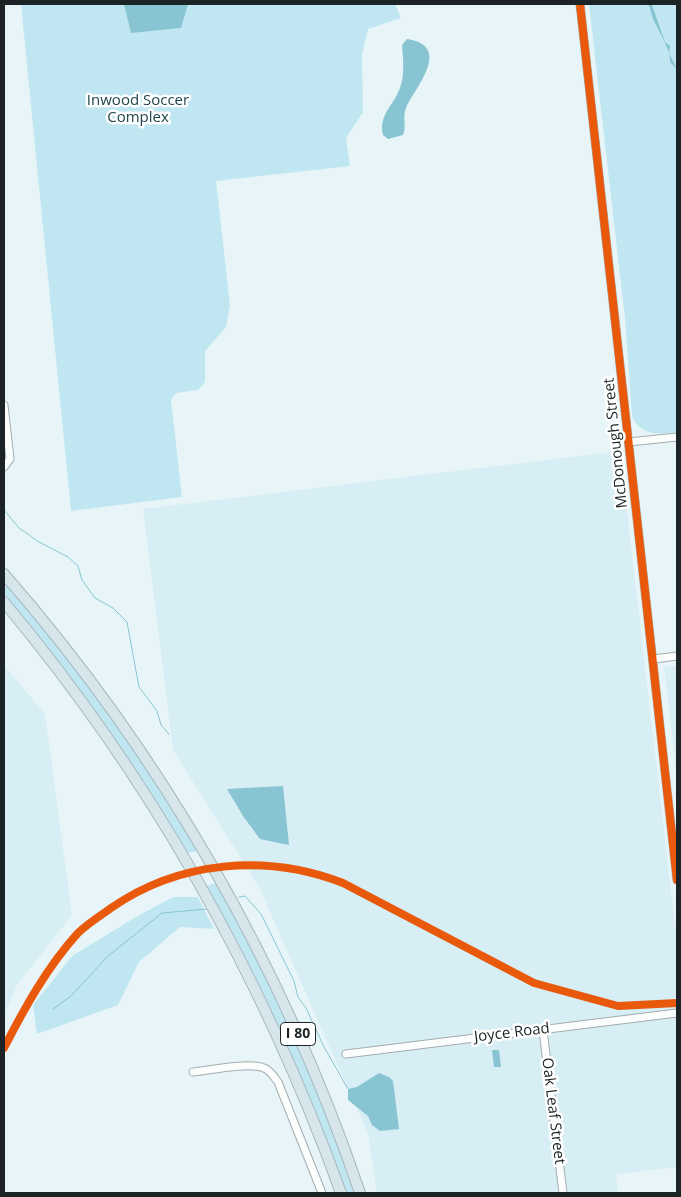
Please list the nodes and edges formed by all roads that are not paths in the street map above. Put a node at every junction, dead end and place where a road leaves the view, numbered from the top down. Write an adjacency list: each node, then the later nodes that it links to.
1 (580, 4): 5 (street, McDonough Street)
2 (4, 405): 3 (street)
3 (5, 424): 6 (street)
4 (677, 437): 5 (street)
5 (629, 442): 10 (street, McDonough Street)
6 (4, 468)
7 (4, 574): 18 (highway, I 80)
8 (4, 602): 17 (highway, I 80)
9 (677, 656): 10 (street)
10 (654, 659): 11 (street, McDonough Street)
11 (677, 880)
12 (677, 1013): 13 (street, Joyce Road)
13 (542, 1030): 14 (street, Joyce Road); 19 (street, Oak Leaf Street)
14 (346, 1054)
15 (193, 1072): 16 (street)
16 (322, 1193)
17 (341, 1193)
18 (360, 1193)
19 (563, 1193)

